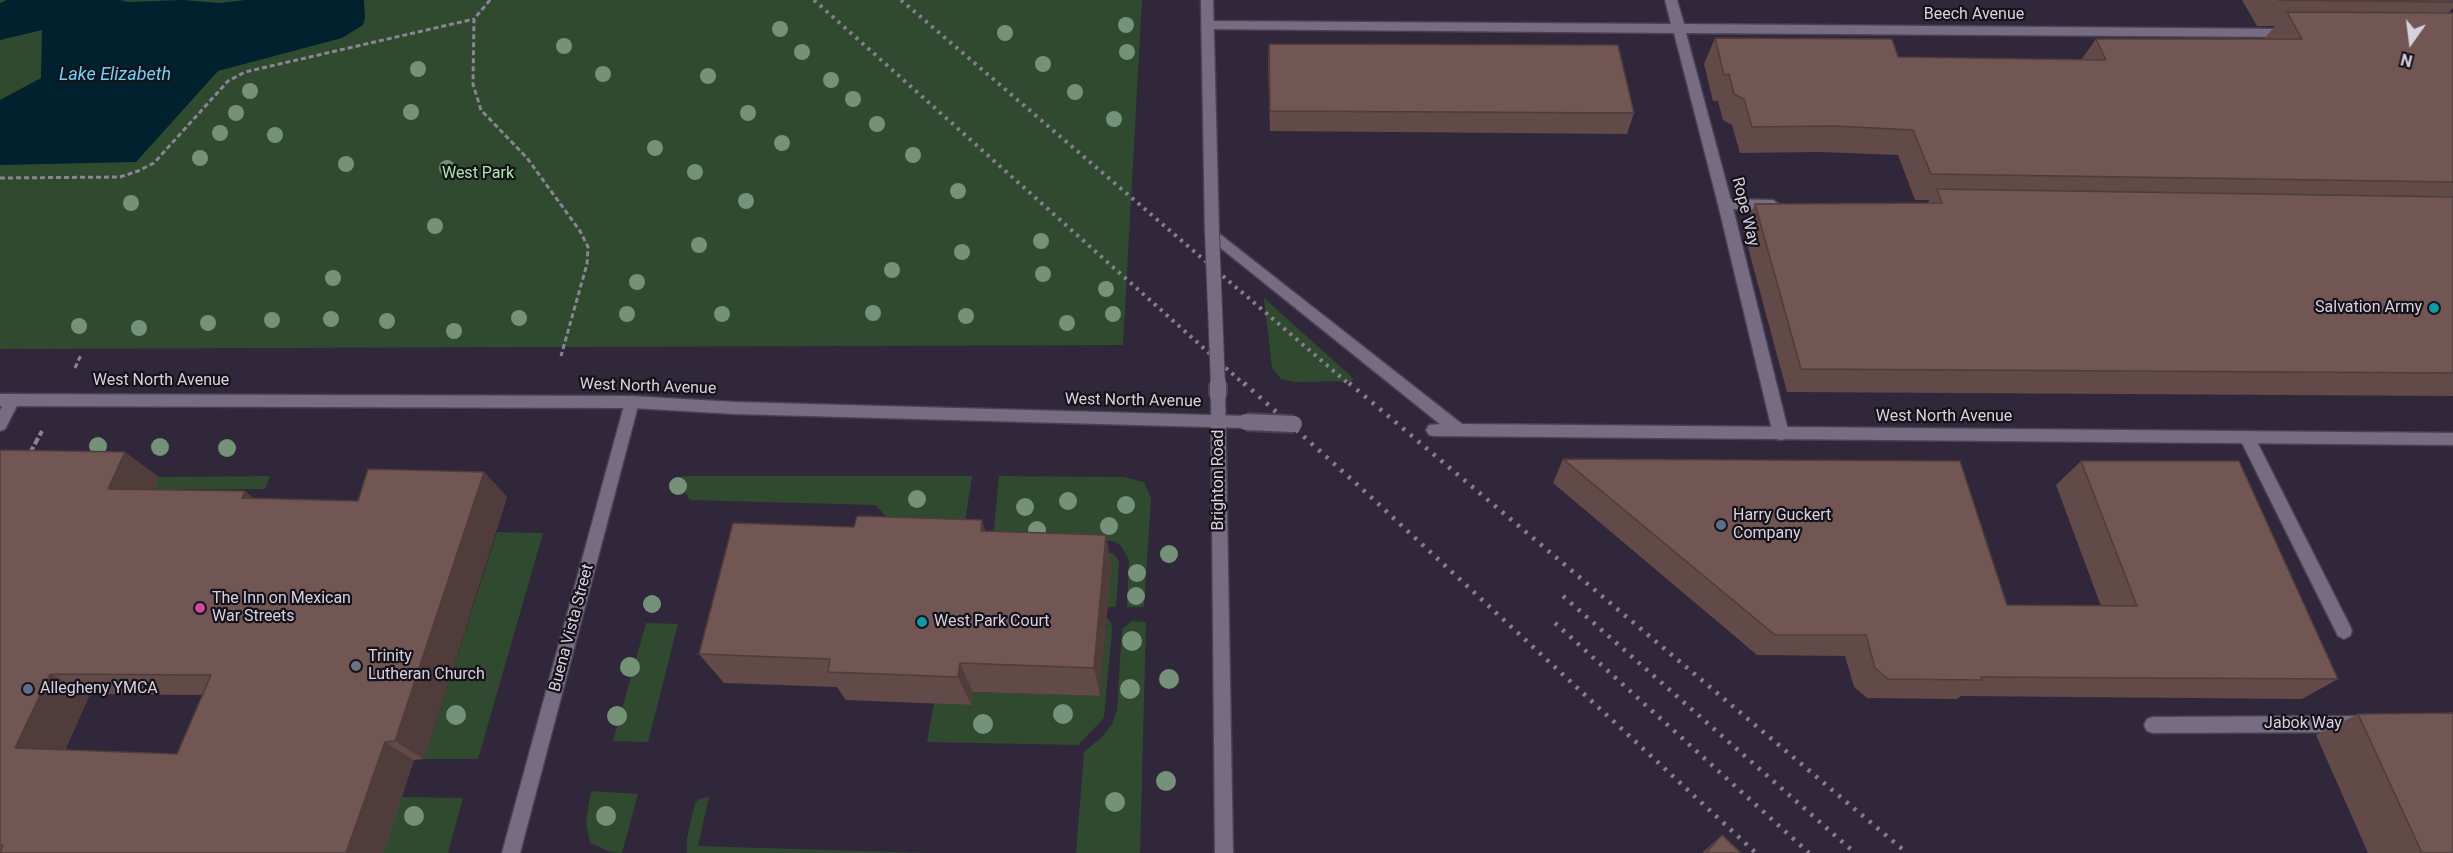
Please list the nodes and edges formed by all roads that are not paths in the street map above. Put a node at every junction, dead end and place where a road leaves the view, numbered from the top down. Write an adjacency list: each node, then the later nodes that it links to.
1 (1207, 0): 3 (street, Brighton Road)
2 (1671, 0): 4 (street, Rope Way)
3 (1207, 25): 4 (street, Beech Avenue); 8 (street, Brighton Road)
4 (1677, 30): 5 (street, Beech Avenue); 6 (street, Rope Way)
5 (2298, 33)
6 (1725, 204): 7 (street); 16 (street, Rope Way)
7 (1785, 205)
8 (1212, 233): 11 (street, Brighton Road, bridge); 15 (street)
9 (7, 400): 10 (street, West North Avenue); 13 (street)
10 (632, 402): 11 (street, West North Avenue); 22 (street, Buena Vista Street)
11 (1219, 421): 12 (street, West North Avenue, bridge); 23 (street, Brighton Road)
12 (1293, 424)
13 (0, 425)
14 (1434, 430): 15 (street, West North Avenue)
15 (1461, 432): 16 (street, West North Avenue)
16 (1781, 434): 17 (street, West North Avenue)
17 (2247, 437): 18 (street, West North Avenue); 19 (street)
18 (2453, 439)
19 (2344, 631)
20 (2372, 724): 21 (street, Jabok Way)
21 (2153, 725)
22 (511, 853)
23 (1224, 853)

